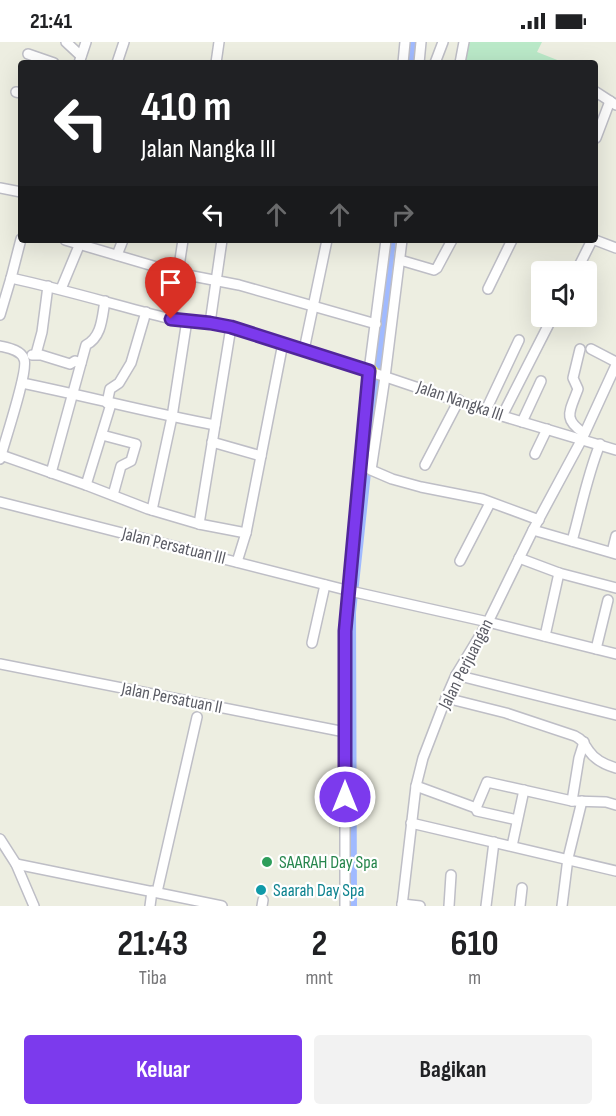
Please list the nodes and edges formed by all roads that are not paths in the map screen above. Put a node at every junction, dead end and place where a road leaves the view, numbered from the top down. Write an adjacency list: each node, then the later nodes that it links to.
1 (66, 42): 10 (street)
2 (86, 42): 10 (street)
3 (124, 42): 12 (street)
4 (219, 42): 13 (street)
5 (405, 42): 14 (street)
6 (421, 42): 15 (street)
7 (443, 42): 16 (street)
8 (464, 42): 17 (street)
9 (28, 54): 11 (street)
10 (80, 59)
11 (45, 60)
12 (118, 60)
13 (216, 60)
14 (403, 60)
15 (418, 60)
16 (436, 60)
17 (461, 60)
18 (598, 93): 19 (street)
19 (613, 103): 20 (street)
20 (598, 134)
21 (0, 188): 22 (street)
22 (18, 191)
23 (598, 241): 36 (street)
24 (20, 243): 41 (street)
25 (80, 243): 44 (street)
26 (83, 243): 37 (street)
27 (122, 243): 37 (street)
28 (183, 243): 40 (street)
29 (221, 243): 42 (street)
30 (327, 243): 47 (street)
31 (386, 243): 53 (street)
32 (402, 243): 38 (street)
33 (450, 243): 38 (street)
34 (511, 243): 45 (street)
35 (592, 243): 39 (street)
36 (616, 248)
37 (117, 255): 40 (street)
38 (400, 260): 67 (street)
39 (582, 261)
40 (177, 273): 42 (street); 50 (street)
41 (11, 278): 43 (street, Jalan Nangka III); 49 (street)
42 (215, 280): 47 (street); 52 (street)
43 (48, 286): 44 (street, Jalan Nangka III); 62 (street)
44 (61, 289): 46 (street, Jalan Nangka III)
45 (488, 289)
46 (105, 301): 48 (street, Jalan Nangka III); 64 (street)
47 (314, 305): 53 (street); 61 (street)
48 (146, 312): 50 (street, Jalan Nangka III); 72 (street)
49 (0, 315)
50 (171, 319): 51 (street, Jalan Nangka III)
51 (187, 320): 52 (street, Jalan Nangka III); 75 (street)
52 (210, 323): 54 (street, Jalan Nangka III)
53 (376, 324): 66 (street)
54 (231, 327): 57 (street, Jalan Nangka III); 77 (street)
55 (547, 327): 74 (street)
56 (519, 340): 73 (street)
57 (283, 343): 61 (street, Jalan Nangka III); 85 (street)
58 (0, 346): 63 (street)
59 (580, 349): 80 (street)
60 (591, 349): 65 (street)
61 (304, 350): 66 (street, Jalan Nangka III)
62 (36, 354): 63 (street); 64 (street)
63 (24, 358): 69 (street)
64 (81, 363): 70 (street)
65 (616, 363): 80 (street, Jalan Perjuangan)
66 (370, 372): 67 (street, Jalan Nangka III); 107 (street)
67 (385, 376): 71 (street, Jalan Nangka III); 92 (street)
68 (541, 381): 76 (street)
69 (22, 383): 70 (street); 86 (street)
70 (73, 393): 72 (street); 88 (street)
71 (459, 400): 73 (street, Jalan Nangka III); 87 (street)
72 (109, 403): 75 (street); 79 (street)
73 (486, 410): 74 (street, Jalan Nangka III)
74 (502, 416): 76 (street, Jalan Nangka III)
75 (172, 417): 77 (street); 93 (street)
76 (522, 422): 78 (street, Jalan Nangka III)
77 (215, 425): 81 (street)
78 (547, 429): 80 (street, Jalan Nangka III); 84 (street)
79 (102, 435): 89 (street); 90 (street)
80 (583, 436): 82 (street, Jalan Nangka III); 94 (street, Jalan Perjuangan)
81 (212, 442): 85 (street); 95 (street)
82 (600, 444): 83 (street, Jalan Nangka III); 99 (street)
83 (616, 450)
84 (535, 454)
85 (261, 456): 97 (street)
86 (1, 458): 88 (street)
87 (425, 465)
88 (51, 473): 89 (street)
89 (86, 485): 90 (street)
90 (113, 495): 93 (street)
91 (0, 502): 103 (street, Jalan Persatuan III)
92 (490, 503): 94 (street); 102 (street)
93 (152, 510): 95 (street)
94 (539, 520): 96 (street, Jalan Perjuangan)
95 (199, 524): 97 (street)
96 (533, 530): 99 (street); 101 (street, Jalan Perjuangan)
97 (246, 533): 103 (street)
98 (616, 536): 100 (street)
99 (572, 541): 100 (street)
100 (614, 553)
101 (519, 558): 104 (street); 109 (street, Jalan Perjuangan)
102 (460, 561)
103 (237, 562): 105 (street, Jalan Persatuan III)
104 (559, 573): 106 (street); 110 (street)
105 (326, 585): 107 (street, Jalan Persatuan III); 111 (street)
106 (616, 588)
107 (353, 591): 109 (street, Jalan Persatuan III); 119 (street)
108 (608, 600): 112 (street)
109 (488, 622): 110 (street, Jalan Persatuan III); 115 (street, Jalan Perjuangan)
110 (545, 636): 112 (street, Jalan Persatuan III)
111 (312, 643)
112 (596, 649): 113 (street, Jalan Persatuan III)
113 (616, 654)
114 (0, 663): 119 (street, Jalan Persatuan II)
115 (456, 675): 116 (street, Jalan Perjuangan); 117 (street)
116 (446, 698): 120 (street); 122 (street, Jalan Perjuangan)
117 (616, 715)
118 (197, 717): 137 (street)
119 (345, 732): 143 (street)
120 (584, 742): 121 (street); 124 (street)
121 (616, 768)
122 (416, 786): 126 (street); 128 (street, Jalan Perjuangan)
123 (524, 790): 124 (street); 126 (street); 127 (street)
124 (577, 801): 125 (street); 132 (street)
125 (616, 805)
126 (476, 808): 127 (street)
127 (518, 820): 131 (street)
128 (411, 823): 130 (street); 139 (street, Jalan Perjuangan)
129 (0, 838): 133 (street)
130 (494, 842): 131 (street); 146 (street)
131 (512, 846): 132 (street)
132 (568, 858): 134 (street); 148 (street)
133 (16, 864): 137 (street); 140 (street)
134 (616, 870)
135 (451, 875): 145 (street)
136 (522, 888): 147 (street)
137 (155, 892): 138 (street); 141 (street)
138 (202, 904): 142 (street)
139 (402, 905): 144 (street)
140 (34, 906)
141 (150, 906)
142 (222, 906)
143 (345, 906)
144 (420, 906)
145 (448, 906)
146 (486, 906)
147 (520, 906)
148 (562, 906)

